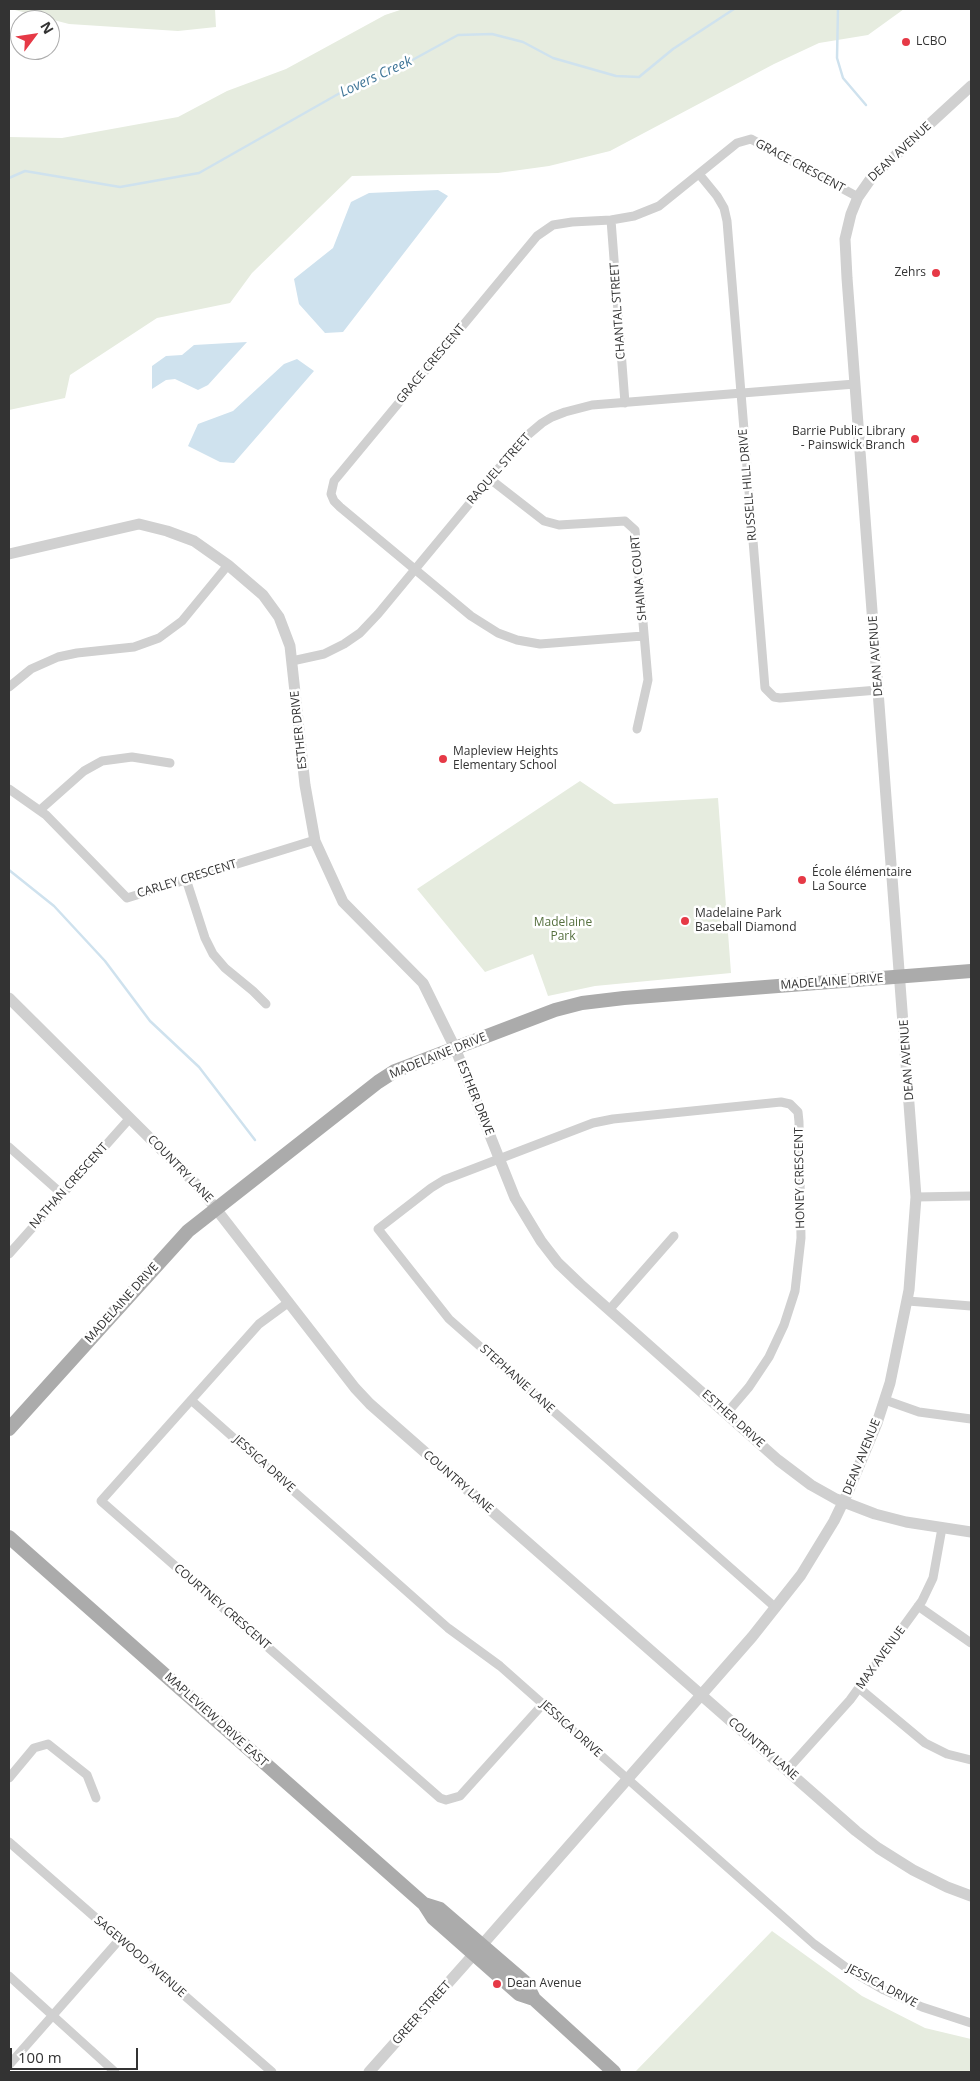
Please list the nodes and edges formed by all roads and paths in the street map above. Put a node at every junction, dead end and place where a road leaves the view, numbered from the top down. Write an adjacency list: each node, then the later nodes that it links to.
1 (971, 86): 3 (street, DEAN AVENUE)
2 (699, 174): 3 (street, GRACE CRESCENT); 4 (street, GRACE CRESCENT); 6 (street, RUSSELL HILL DRIVE)
3 (858, 197): 5 (street, DEAN AVENUE)
4 (611, 220): 7 (street, CHANTAL STREET); 11 (street, GRACE CRESCENT)
5 (855, 384): 6 (street, RAQUEL STREET); 15 (street, DEAN AVENUE)
6 (740, 393): 7 (street, RAQUEL STREET); 15 (street, RUSSELL HILL DRIVE)
7 (625, 403): 8 (street, RAQUEL STREET)
8 (490, 479): 11 (street, RAQUEL STREET); 12 (street, SHAINA COURT)
9 (9, 554): 10 (street, ESTHER DRIVE)
10 (228, 565): 13 (street, ESTHER DRIVE); 14 (street)
11 (416, 569): 12 (street, GRACE CRESCENT); 13 (street, RAQUEL STREET)
12 (644, 636): 16 (street, SHAINA COURT)
13 (292, 661): 20 (street, ESTHER DRIVE)
14 (9, 687)
15 (878, 690): 23 (street, DEAN AVENUE)
16 (637, 729)
17 (170, 763): 19 (street)
18 (9, 789): 19 (street, CARLEY CRESCENT)
19 (40, 810): 21 (street, CARLEY CRESCENT)
20 (315, 840): 21 (street, CARLEY CRESCENT); 26 (street, ESTHER DRIVE)
21 (186, 879): 25 (street)
22 (971, 971): 23 (main road, MADELAINE DRIVE)
23 (901, 976): 26 (main road, MADELAINE DRIVE); 32 (street, DEAN AVENUE)
24 (9, 998): 27 (street, COUNTRY LANE)
25 (266, 1004)
26 (455, 1048): 29 (street, ESTHER DRIVE); 33 (main road, MADELAINE DRIVE)
27 (130, 1118): 30 (street, NATHAN CRESCENT); 33 (street, COUNTRY LANE)
28 (9, 1147): 30 (street)
29 (499, 1159): 39 (street, ESTHER DRIVE); 42 (street, HONEY CRESCENT); 50 (street, STEPHANIE LANE)
30 (62, 1194): 35 (street, NATHAN CRESCENT)
31 (971, 1196): 32 (street)
32 (916, 1197): 36 (street, DEAN AVENUE)
33 (216, 1208): 37 (street, COUNTRY LANE); 44 (main road, MADELAINE DRIVE)
34 (674, 1236): 39 (street)
35 (9, 1254)
36 (908, 1301): 38 (street); 41 (street, DEAN AVENUE)
37 (289, 1302): 40 (street, COURTNEY CRESCENT); 53 (street, COUNTRY LANE)
38 (971, 1306)
39 (609, 1310): 42 (street, ESTHER DRIVE)
40 (192, 1400): 54 (street, JESSICA DRIVE); 54 (street, COURTNEY CRESCENT)
41 (885, 1400): 43 (street); 45 (street, DEAN AVENUE)
42 (726, 1414): 45 (street, ESTHER DRIVE)
43 (971, 1420)
44 (9, 1429)
45 (844, 1502): 46 (street, ESTHER DRIVE); 50 (street, DEAN AVENUE)
46 (942, 1528): 47 (street, ESTHER DRIVE); 49 (street, MAX AVENUE)
47 (971, 1532)
48 (9, 1537): 63 (main road, MAPLEVIEW DRIVE EAST)
49 (918, 1606): 51 (street); 52 (street, MAX AVENUE)
50 (776, 1608): 53 (street, DEAN AVENUE)
51 (971, 1643)
52 (859, 1688): 55 (street); 56 (street, MAX AVENUE)
53 (702, 1695): 56 (street, COUNTRY LANE); 58 (street, DEAN AVENUE)
54 (543, 1704): 58 (street, JESSICA DRIVE)
55 (971, 1760)
56 (787, 1770): 61 (street, COUNTRY LANE)
57 (9, 1778): 59 (street)
58 (628, 1779): 63 (street, DEAN AVENUE); 66 (street, JESSICA DRIVE)
59 (96, 1798)
60 (9, 1842): 62 (street, SAGEWOOD AVENUE)
61 (971, 1896)
62 (120, 1940): 65 (street); 69 (street, SAGEWOOD AVENUE)
63 (478, 1950): 70 (street, GREER STREET); 71 (main road, MAPLEVIEW DRIVE EAST)
64 (9, 1976): 65 (street)
65 (52, 2016): 67 (street); 68 (street)
66 (971, 2023)
67 (9, 2065)
68 (115, 2072)
69 (272, 2072)
70 (369, 2072)
71 (614, 2072)

